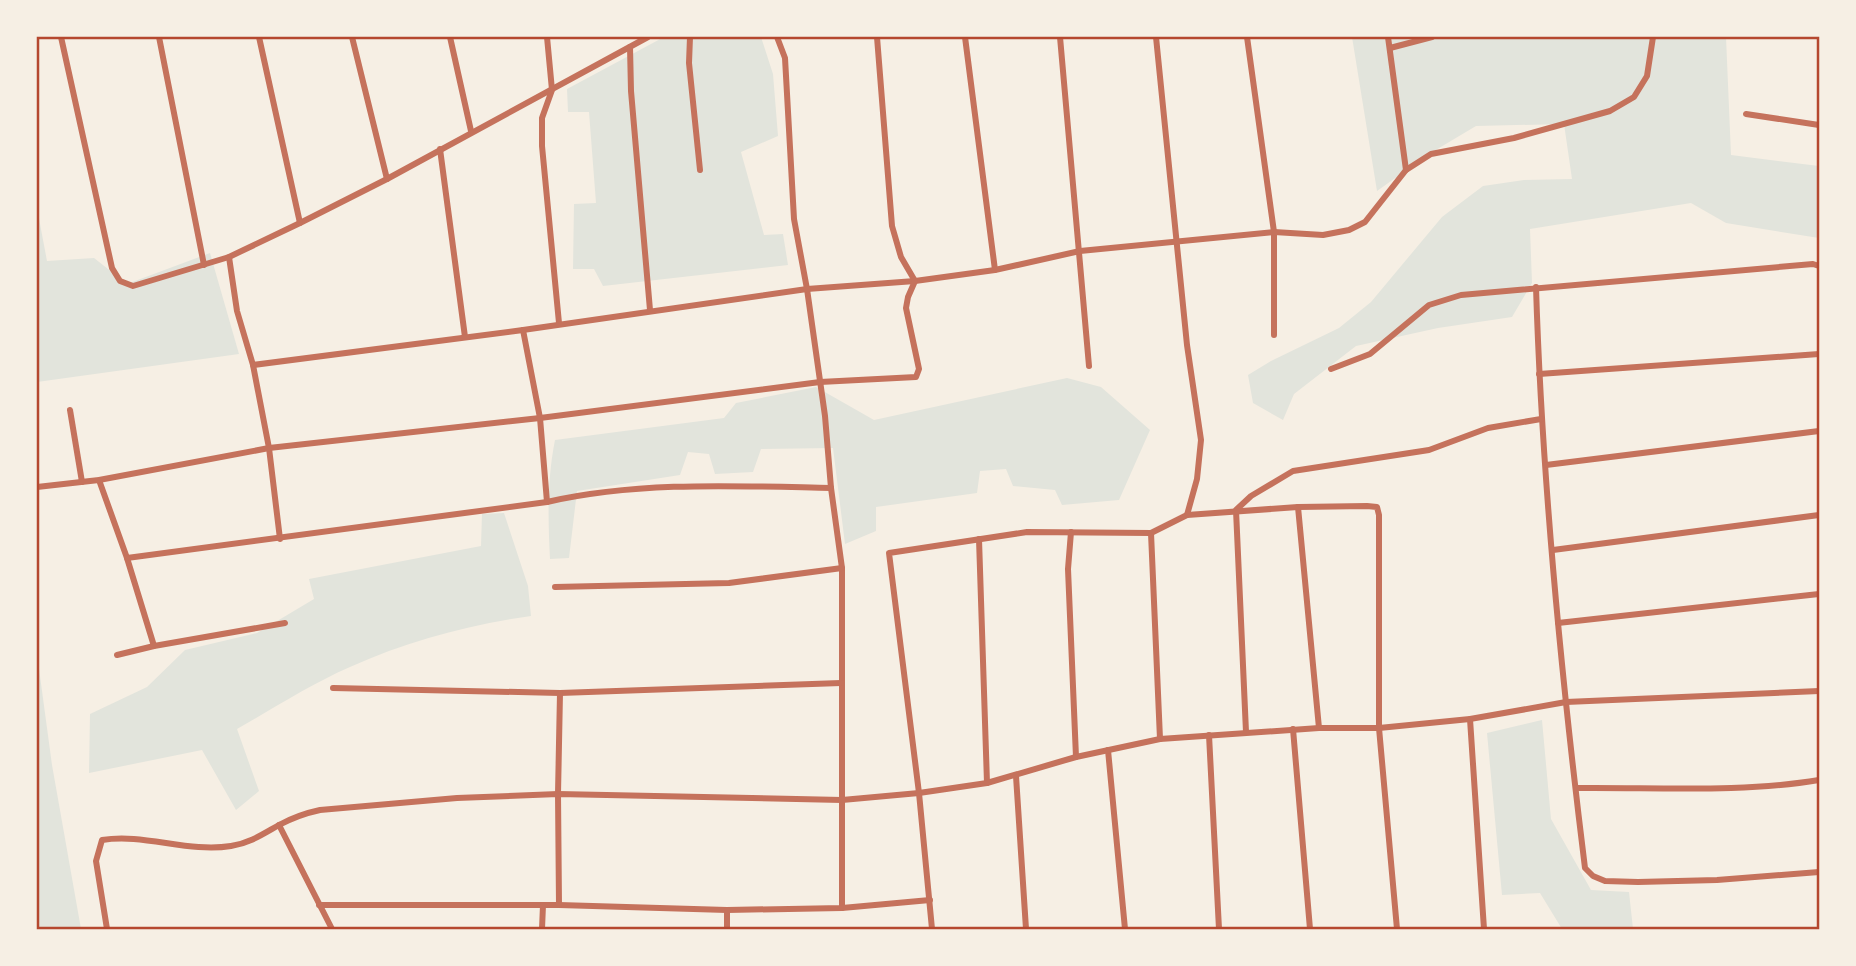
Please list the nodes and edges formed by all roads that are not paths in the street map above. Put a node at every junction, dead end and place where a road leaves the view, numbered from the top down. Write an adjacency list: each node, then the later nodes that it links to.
1 (61, 37): 33 (street)
2 (159, 37): 33 (street)
3 (259, 37): 28 (street)
4 (352, 37): 27 (street)
5 (450, 37): 23 (street)
6 (547, 37): 20 (street)
7 (648, 37): 18 (street)
8 (690, 37): 25 (street)
9 (778, 37): 38 (street)
10 (877, 37): 36 (street)
11 (965, 37): 35 (street)
12 (1060, 37): 31 (street)
13 (1156, 37): 30 (street)
14 (1247, 37): 29 (street)
15 (1388, 37): 19 (street)
16 (1432, 37): 19 (street)
17 (1653, 37): 26 (street)
18 (630, 47): 20 (street); 39 (street)
19 (1390, 48): 26 (street)
20 (552, 90): 23 (street); 40 (street)
21 (1746, 114): 22 (street)
22 (1819, 125)
23 (471, 131): 24 (street)
24 (440, 149): 27 (street); 43 (street)
25 (700, 170)
26 (1406, 170): 29 (street)
27 (387, 179): 28 (street)
28 (300, 223): 32 (street)
29 (1274, 232): 30 (street); 42 (street)
30 (1176, 241): 31 (street); 64 (street)
31 (1080, 251): 35 (street); 46 (street)
32 (229, 257): 33 (street); 45 (street)
33 (204, 265)
34 (1819, 266): 37 (street)
35 (995, 270): 36 (street)
36 (915, 281): 38 (street); 49 (street)
37 (1536, 287): 47 (street); 48 (street)
38 (807, 289): 39 (street); 49 (street)
39 (650, 310): 40 (street)
40 (559, 323): 41 (street)
41 (523, 330): 43 (street); 51 (street)
42 (1274, 335)
43 (465, 337): 45 (street)
44 (1819, 354): 48 (street)
45 (253, 365): 54 (street)
46 (1089, 366)
47 (1331, 369)
48 (1539, 374): 52 (street)
49 (820, 382): 51 (street); 59 (street)
50 (70, 410): 57 (street)
51 (540, 418): 54 (street); 60 (street)
52 (1541, 419): 55 (street); 62 (street)
53 (1819, 431): 55 (street)
54 (269, 448): 56 (street); 67 (street)
55 (1546, 465): 69 (street)
56 (99, 480): 57 (street); 70 (street)
57 (82, 482): 58 (street)
58 (37, 487)
59 (831, 488): 60 (street); 71 (street)
60 (547, 502): 67 (street)
61 (1298, 506): 62 (street); 84 (street); 85 (street)
62 (1236, 510): 64 (street); 87 (street)
63 (1819, 514): 69 (street)
64 (1187, 515): 66 (street)
65 (1071, 532): 66 (street); 68 (street); 91 (street)
66 (1151, 533): 89 (street)
67 (280, 539): 70 (street)
68 (979, 539): 94 (street); 96 (street)
69 (1553, 550): 75 (street)
70 (127, 558): 76 (street)
71 (842, 568): 72 (street); 78 (street)
72 (555, 587)
73 (1819, 594): 75 (street)
74 (285, 623): 76 (street)
75 (1558, 623): 82 (street)
76 (154, 646): 77 (street)
77 (117, 654)
78 (841, 683): 81 (street); 98 (street)
79 (333, 688): 81 (street)
80 (1819, 691): 82 (street)
81 (560, 693): 97 (street)
82 (1566, 702): 83 (street); 95 (street)
83 (1469, 719): 85 (street); 117 (street)
84 (1319, 728): 85 (street); 86 (street)
85 (1379, 728): 116 (street)
86 (1293, 729): 87 (street); 115 (street)
87 (1246, 732): 88 (street)
88 (1209, 735): 89 (street); 114 (street)
89 (1160, 739): 90 (street)
90 (1108, 750): 91 (street); 113 (street)
91 (1076, 757): 92 (street)
92 (1016, 776): 94 (street); 112 (street)
93 (1819, 780): 95 (street)
94 (987, 783): 96 (street)
95 (1576, 788): 100 (street)
96 (919, 793): 98 (street); 101 (street)
97 (558, 794): 98 (street); 99 (street); 104 (street)
98 (842, 800): 105 (street)
99 (279, 825): 102 (street); 107 (street)
100 (1819, 872)
101 (930, 900): 105 (street); 111 (street)
102 (319, 905): 103 (street); 108 (street)
103 (543, 905): 104 (street); 109 (street)
104 (559, 905): 106 (street)
105 (842, 908): 106 (street)
106 (727, 910): 110 (street)
107 (107, 929)
108 (332, 929)
109 (542, 929)
110 (727, 929)
111 (932, 929)
112 (1026, 929)
113 (1125, 929)
114 (1219, 929)
115 (1310, 929)
116 (1397, 929)
117 (1484, 929)

